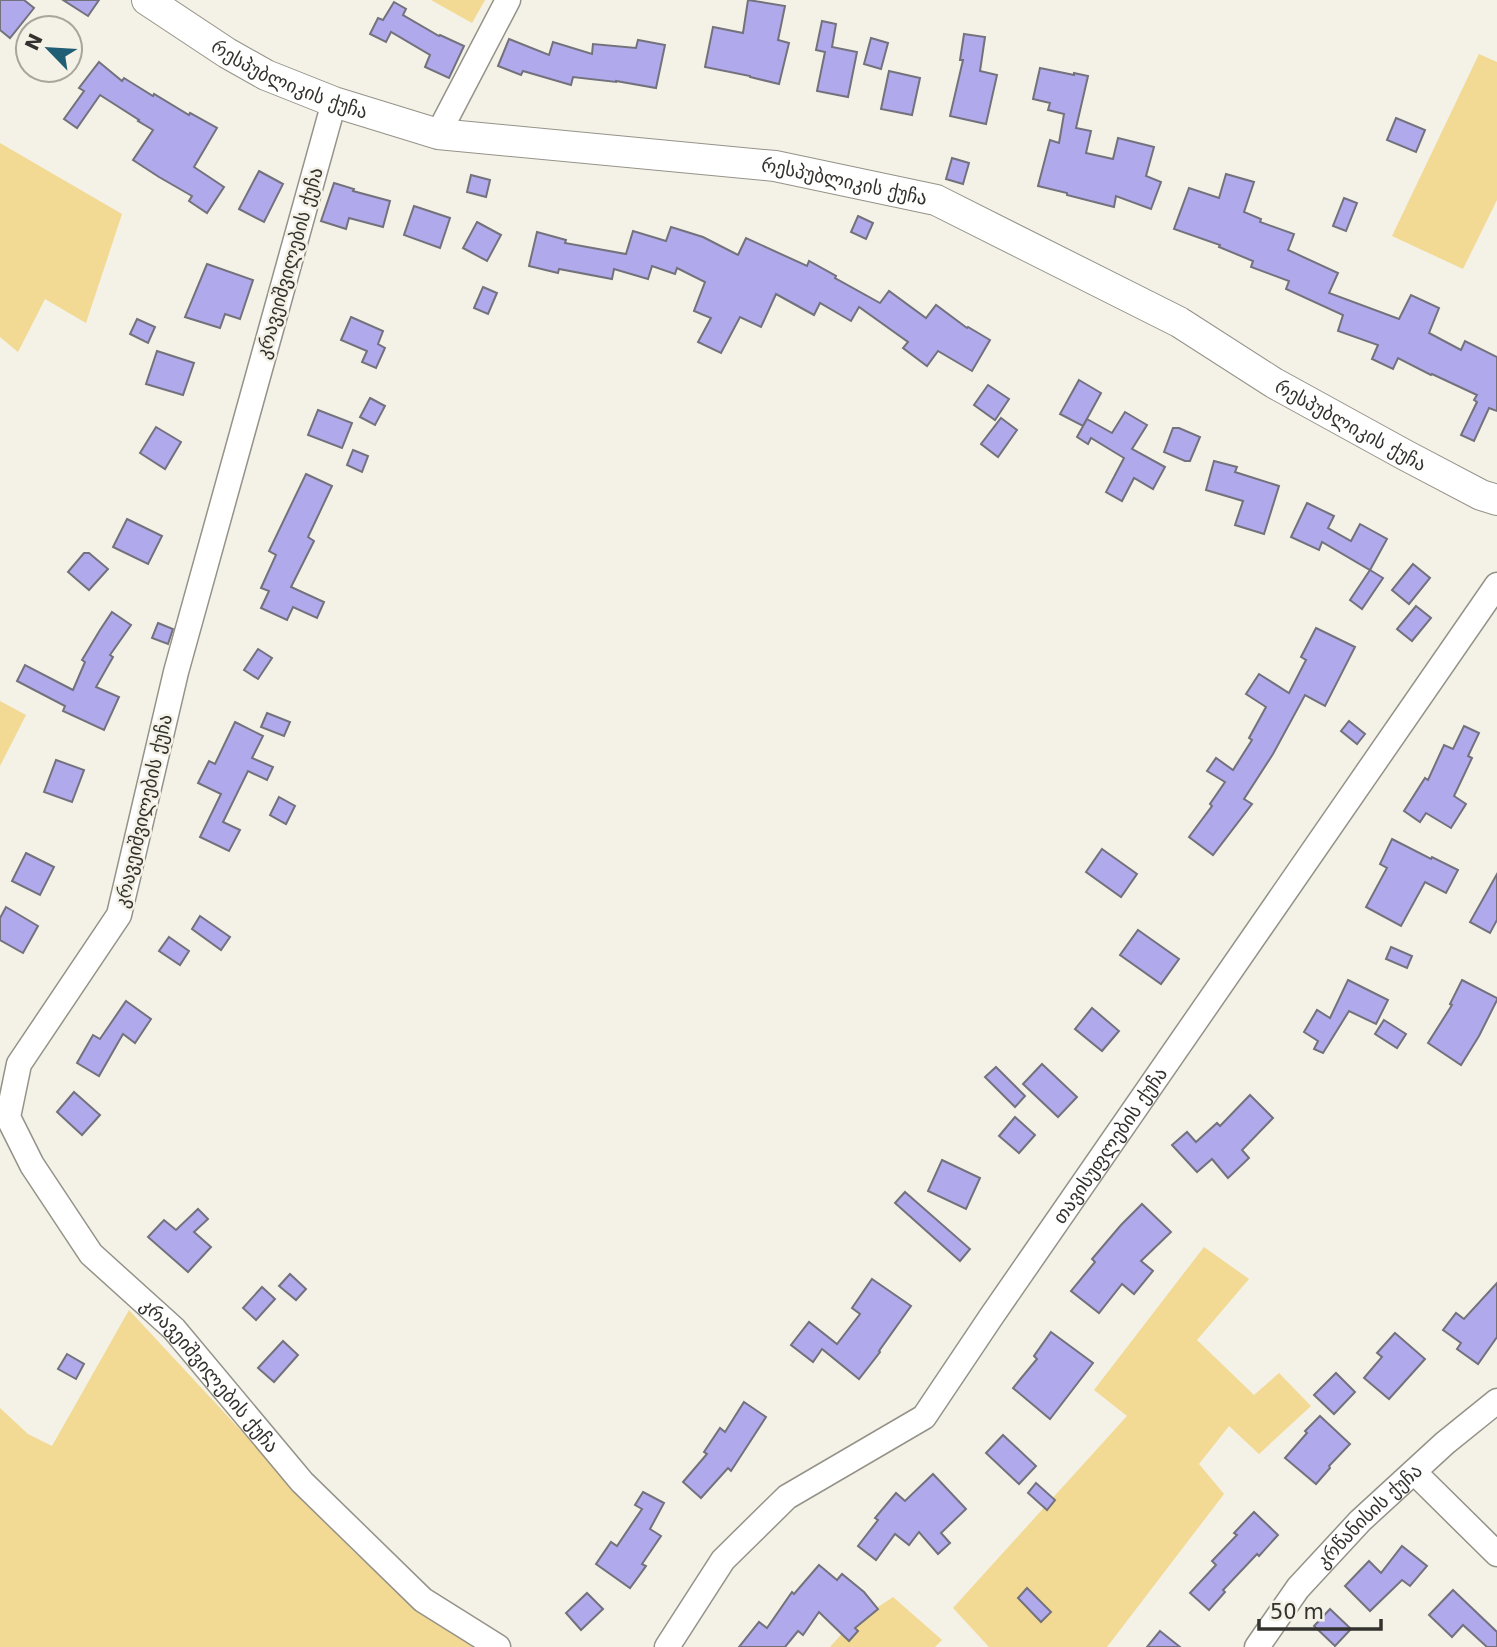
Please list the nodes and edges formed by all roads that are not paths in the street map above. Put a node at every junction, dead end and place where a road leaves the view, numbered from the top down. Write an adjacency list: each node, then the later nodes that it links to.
1 (147, 0): 3 (main road, რესპუბლიკის ქუჩა)
2 (508, 0): 4 (street)
3 (334, 102): 4 (main road, რესპუბლიკის ქუჩა); 10 (street, კრავეიშვილების ქუჩა)
4 (438, 134): 5 (main road, რესპუბლიკის ქუჩა)
5 (1497, 500)
6 (1497, 585): 11 (street, თავისუფლების ქუჩა)
7 (1497, 1401): 8 (street, კრწანისის ქუჩა)
8 (1414, 1472): 9 (street); 12 (street, კრწანისის ქუჩა)
9 (1497, 1554)
10 (498, 1647)
11 (667, 1647)
12 (1257, 1647)

